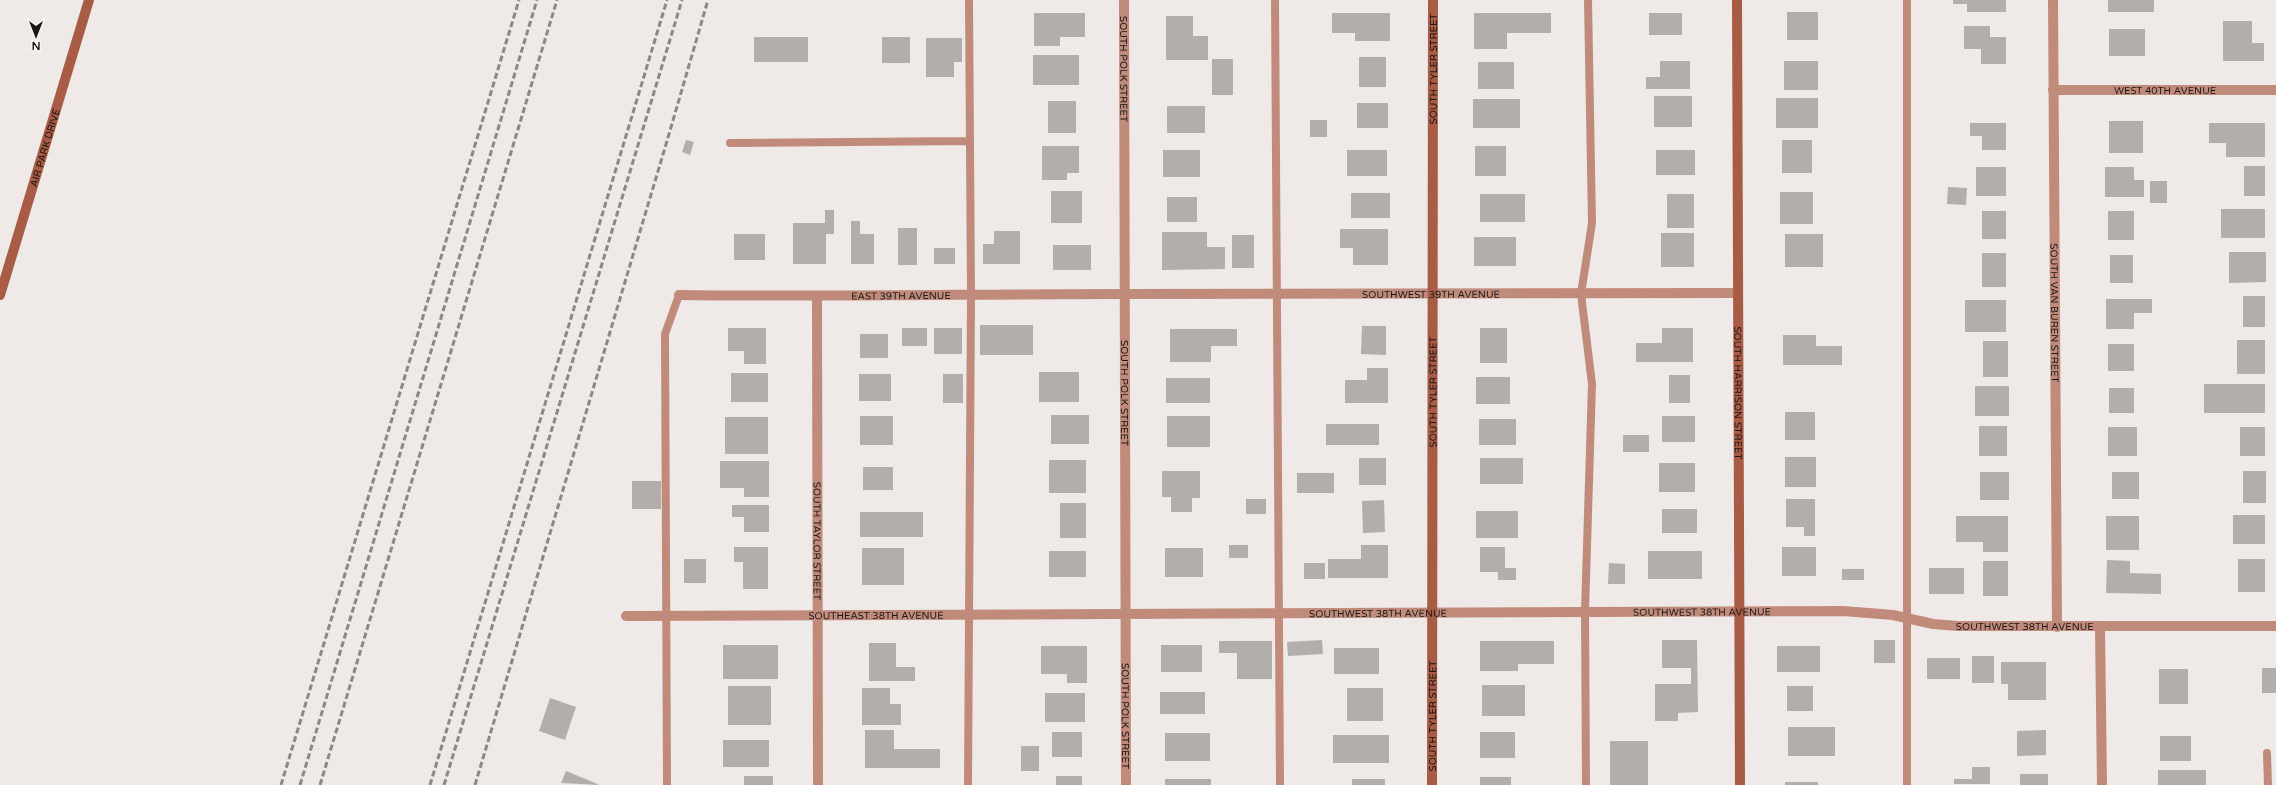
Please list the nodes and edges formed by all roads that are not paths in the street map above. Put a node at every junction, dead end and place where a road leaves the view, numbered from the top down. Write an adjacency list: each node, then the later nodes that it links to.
1 (89, 0): 18 (street, AIR PARK DRIVE)
2 (969, 0): 12 (lane)
3 (1124, 0): 15 (street, SOUTH POLK STREET)
4 (1275, 0): 16 (lane)
5 (1433, 0): 21 (street, SOUTH TYLER STREET)
6 (1588, 0): 17 (lane)
7 (1737, 0): 14 (street, SOUTH HARRISON STREET)
8 (1907, 0): 32 (lane)
9 (2053, 0): 10 (street, SOUTH VAN BUREN STREET)
10 (2053, 90): 11 (street, WEST 40TH AVENUE); 34 (street, SOUTH VAN BUREN STREET)
11 (2276, 90)
12 (970, 141): 13 (lane); 20 (lane)
13 (730, 143)
14 (1738, 293): 17 (street, SOUTHWEST 39TH AVENUE); 24 (street, SOUTH HARRISON STREET)
15 (1124, 294): 16 (street, SOUTHWEST 39TH AVENUE); 20 (street, EAST 39TH AVENUE); 27 (street, SOUTH POLK STREET)
16 (1276, 294): 21 (street, SOUTHWEST 39TH AVENUE); 25 (lane)
17 (1581, 294): 21 (street, SOUTHWEST 39TH AVENUE); 23 (lane)
18 (0, 295)
19 (679, 295): 22 (street, EAST 39TH AVENUE); 31 (lane)
20 (971, 295): 22 (street, EAST 39TH AVENUE); 29 (lane)
21 (1434, 295): 26 (street, SOUTH TYLER STREET)
22 (817, 297): 28 (street, SOUTH TAYLOR STREET)
23 (1585, 611): 24 (street, SOUTHWEST 38TH AVENUE); 26 (street, SOUTHWEST 38TH AVENUE); 43 (lane)
24 (1740, 611): 32 (street, SOUTHWEST 38TH AVENUE); 44 (street, SOUTH HARRISON STREET)
25 (1279, 612): 26 (street, SOUTHWEST 38TH AVENUE); 27 (street, SOUTHWEST 38TH AVENUE); 41 (lane)
26 (1433, 612): 42 (street, SOUTH TYLER STREET)
27 (1126, 614): 29 (street, SOUTHEAST 38TH AVENUE); 40 (street, SOUTH POLK STREET)
28 (818, 615): 29 (street, SOUTHEAST 38TH AVENUE); 31 (street, SOUTHEAST 38TH AVENUE); 38 (street, SOUTH TAYLOR STREET)
29 (969, 615): 39 (lane)
30 (626, 616): 31 (street, SOUTHEAST 38TH AVENUE)
31 (665, 616): 37 (lane)
32 (1907, 618): 34 (street, SOUTHWEST 38TH AVENUE); 45 (lane)
33 (2276, 626): 35 (street, SOUTHWEST 38TH AVENUE)
34 (2057, 627): 35 (street, SOUTHWEST 38TH AVENUE)
35 (2100, 628): 46 (street)
36 (2267, 753): 47 (lane)
37 (666, 785)
38 (818, 785)
39 (968, 785)
40 (1126, 785)
41 (1280, 785)
42 (1432, 785)
43 (1586, 785)
44 (1740, 785)
45 (1907, 785)
46 (2102, 785)
47 (2268, 785)

